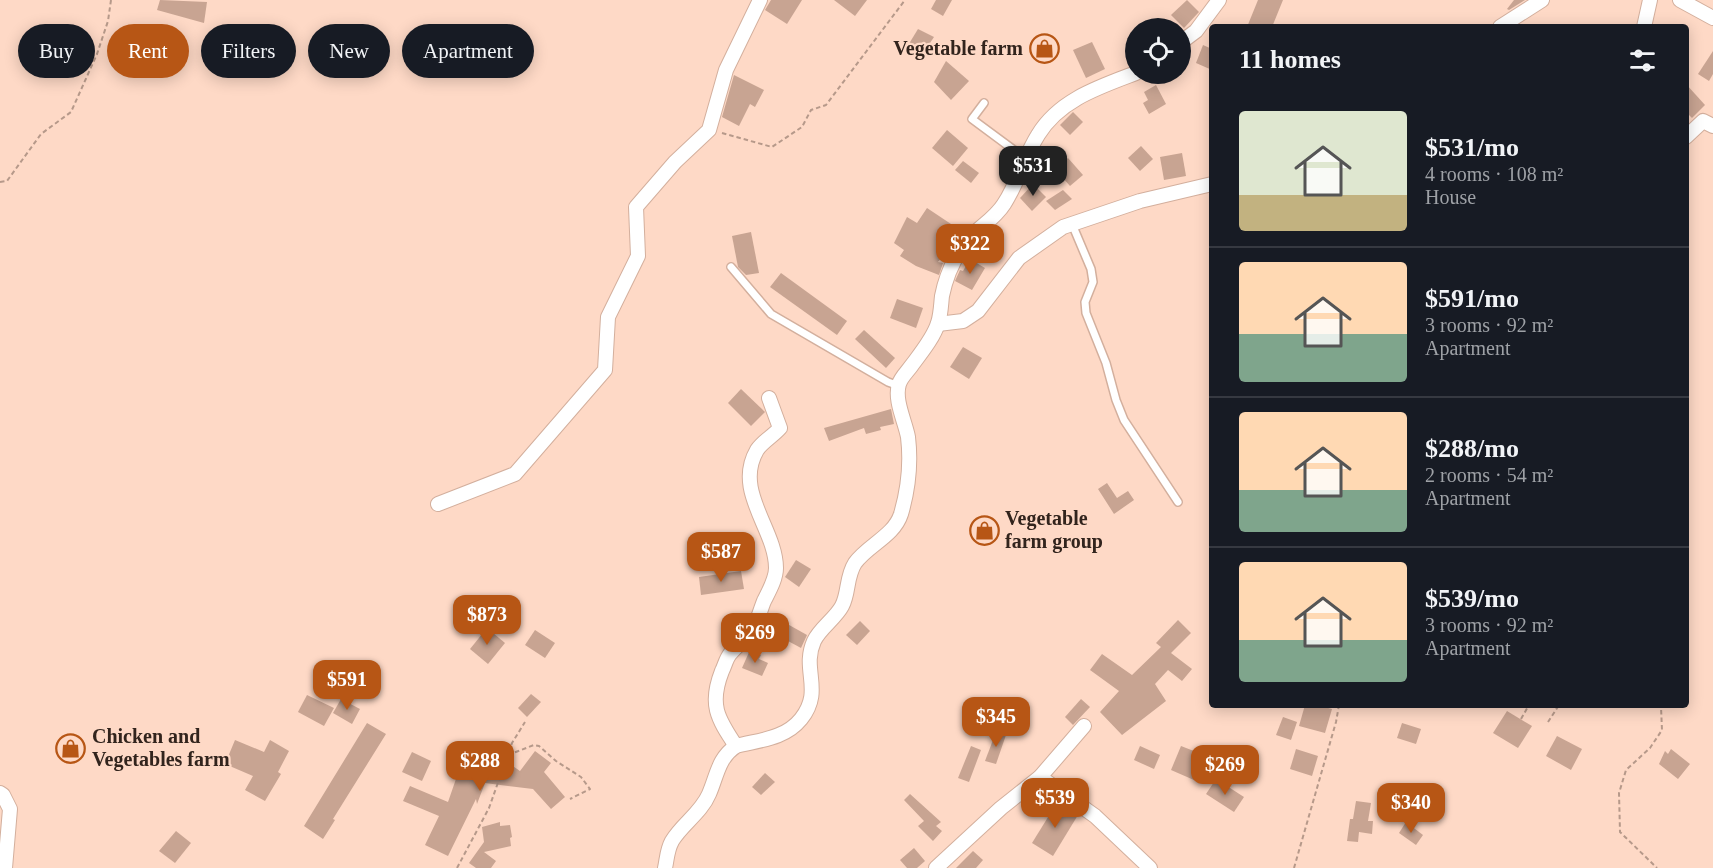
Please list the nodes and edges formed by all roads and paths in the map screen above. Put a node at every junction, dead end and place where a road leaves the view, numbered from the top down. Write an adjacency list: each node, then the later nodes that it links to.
1 (111, 0): 18 (path)
2 (760, 0): 15 (street)
3 (905, 0): 15 (path)
4 (1220, 0): 11 (street)
5 (1542, 0): 9 (street)
6 (1650, 0): 10 (street)
7 (1680, 0): 8 (street)
8 (1713, 18)
9 (1505, 24)
10 (1645, 24)
11 (1191, 35)
12 (1125, 77): 17 (street)
13 (984, 103): 17 (lane)
14 (1713, 126): 16 (street)
15 (709, 130): 26 (street)
16 (1689, 134)
17 (1026, 159): 22 (street)
18 (0, 182)
19 (1209, 185): 20 (street)
20 (1072, 224): 22 (street); 25 (lane)
21 (731, 267): 23 (lane)
22 (938, 324): 23 (street)
23 (899, 386): 35 (street)
24 (769, 398): 35 (street)
25 (1178, 502)
26 (438, 504)
27 (1338, 708): 45 (path)
28 (1527, 708): 31 (path)
29 (1557, 708): 33 (path)
30 (1661, 708): 46 (path)
31 (1521, 719)
32 (525, 722): 36 (path)
33 (1548, 722)
34 (1084, 726): 37 (street)
35 (736, 746): 42 (street)
36 (507, 756): 39 (path); 41 (path)
37 (1040, 777): 43 (street); 44 (street)
38 (0, 793): 40 (street)
39 (570, 800)
40 (5, 868)
41 (457, 868)
42 (665, 868)
43 (936, 868)
44 (1150, 868)
45 (1294, 868)
46 (1657, 868)

